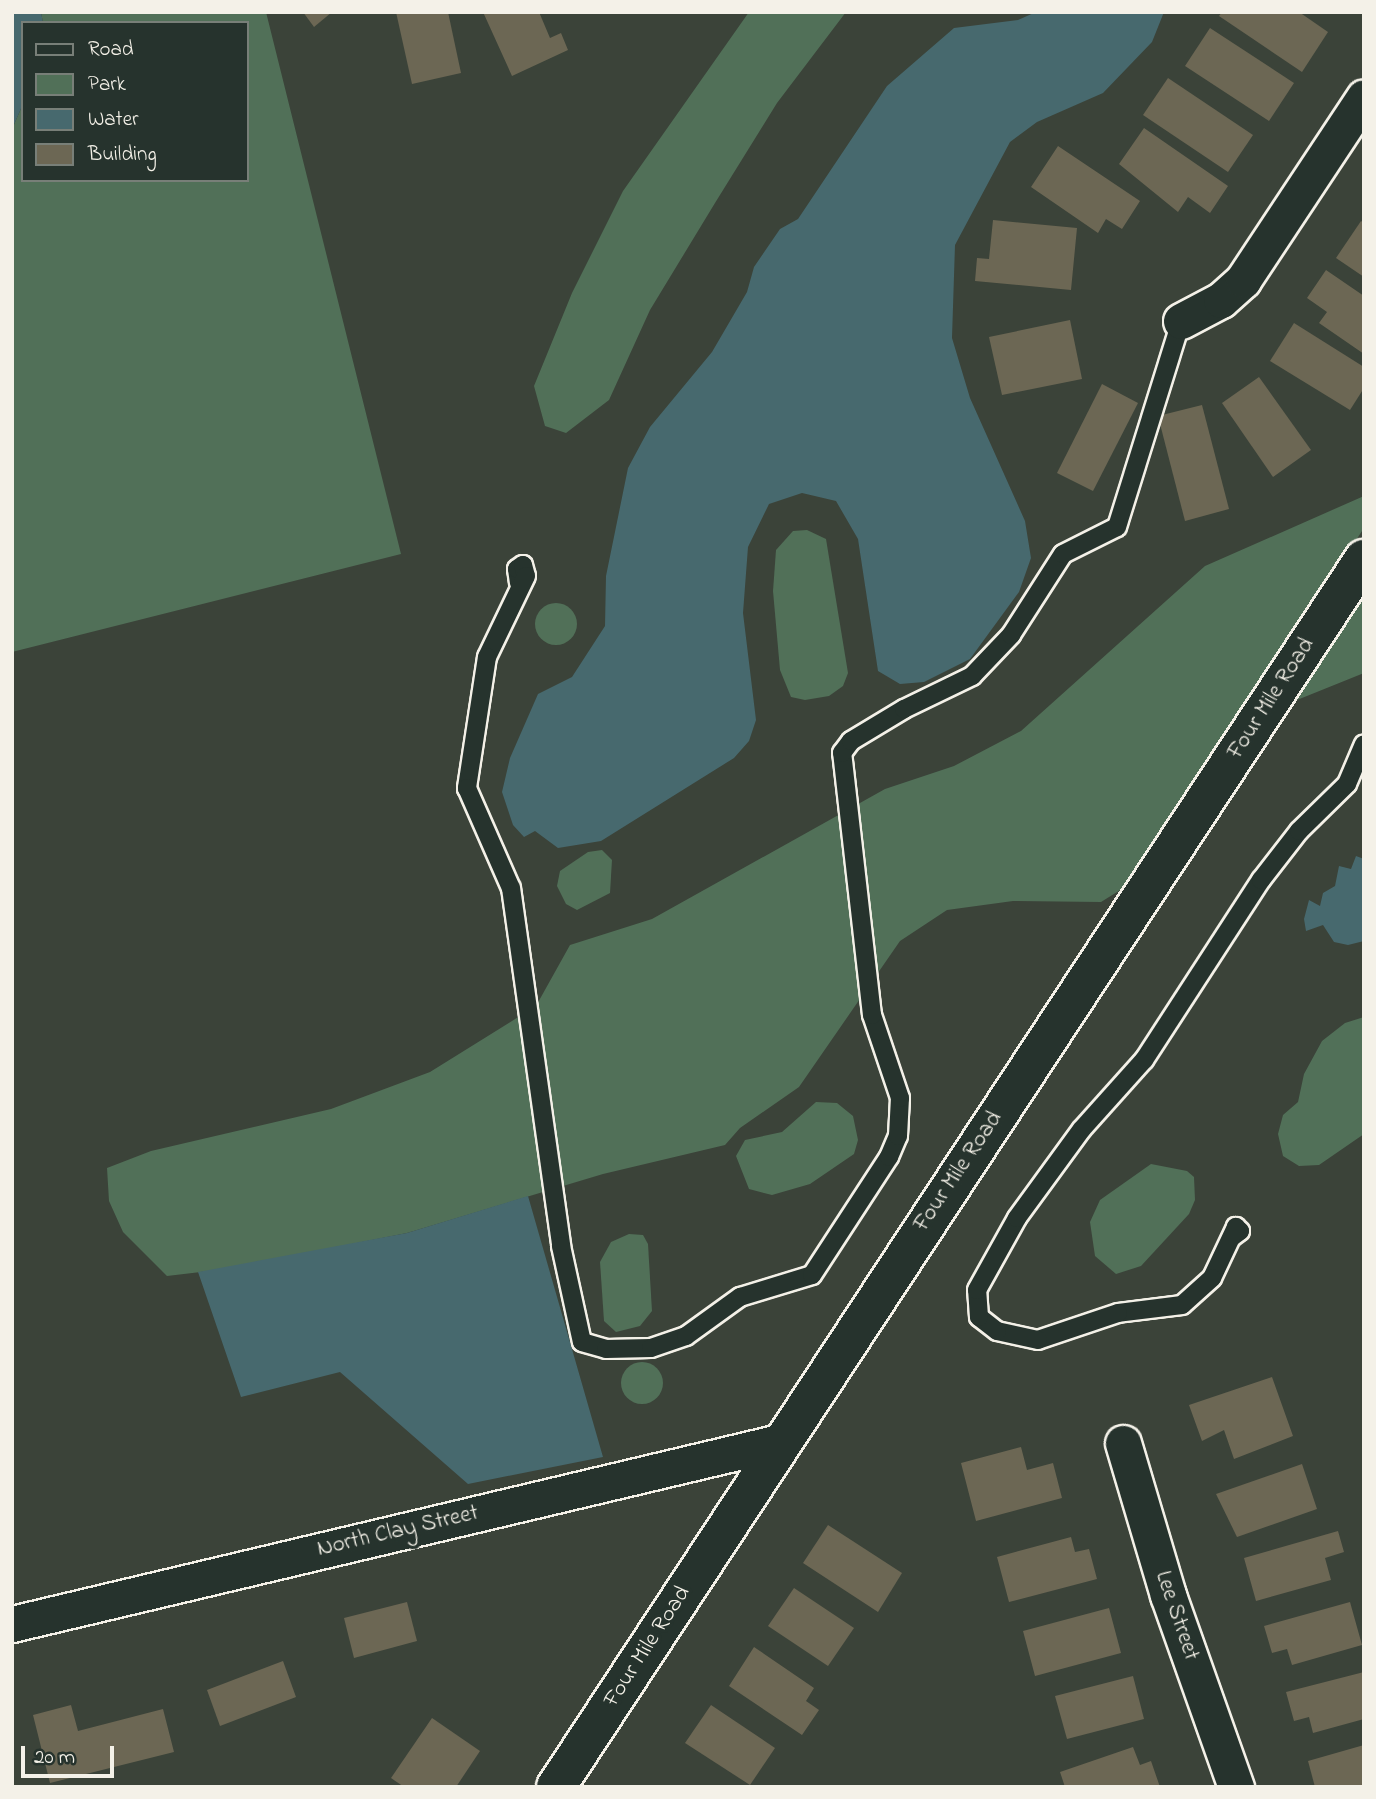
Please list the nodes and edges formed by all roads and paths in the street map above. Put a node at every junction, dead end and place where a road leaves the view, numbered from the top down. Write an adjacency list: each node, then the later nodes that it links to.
1 (1364, 97): 2 (street)
2 (1181, 321): 4 (lane)
3 (1364, 559): 7 (main road, Four Mile Road)
4 (519, 583)
5 (1364, 744): 6 (lane)
6 (1232, 1237)
7 (784, 1441): 9 (street, North Clay Street); 10 (main road, Four Mile Road)
8 (1123, 1443): 11 (street, Lee Street)
9 (12, 1624)
10 (556, 1787)
11 (1236, 1787)

